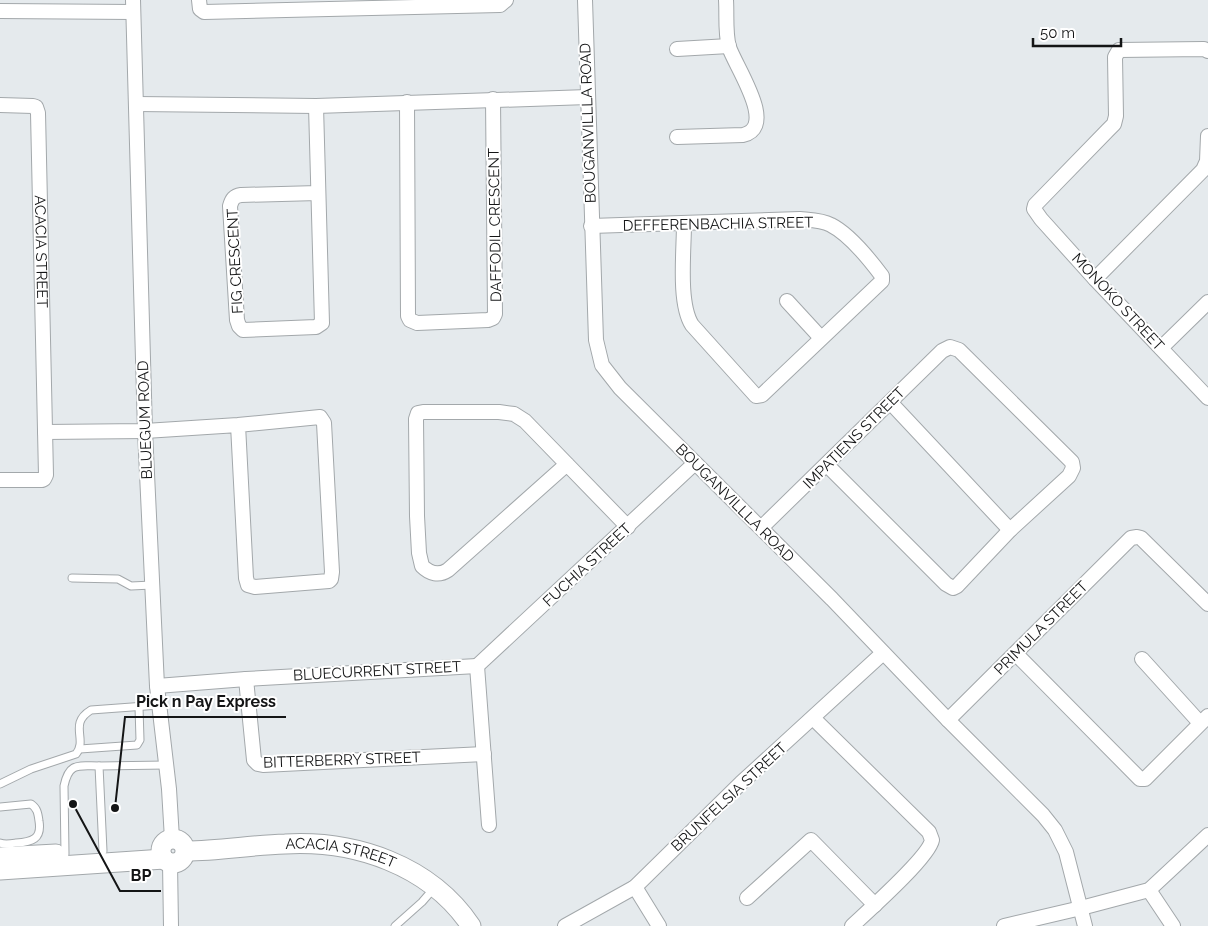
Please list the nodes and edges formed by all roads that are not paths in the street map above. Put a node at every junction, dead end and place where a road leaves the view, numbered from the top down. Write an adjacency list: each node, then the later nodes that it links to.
1 (199, 0): 2 (street)
2 (506, 0)
3 (585, 0): 11 (street, BOUGANVILLLA ROAD)
4 (726, 0): 8 (street)
5 (39, 5): 6 (street); 7 (street)
6 (133, 6): 14 (street, BLUEGUM ROAD)
7 (0, 11)
8 (729, 46): 9 (street); 18 (street)
9 (677, 48)
10 (1208, 51): 22 (street, MONOKO STREET)
11 (588, 97): 12 (street); 21 (street, BOUGANVILLLA ROAD)
12 (493, 99): 13 (street); 13 (street, DAFFODIL CRESCENT)
13 (407, 102): 16 (street)
14 (136, 104): 16 (street); 30 (street, BLUEGUM ROAD)
15 (0, 105): 31 (street, ACACIA STREET)
16 (316, 106): 19 (street)
17 (1208, 136): 22 (street)
18 (677, 137)
19 (318, 193): 19 (street, FIG CRESCENT)
20 (684, 224): 21 (street, DEFFERENBACHIA STREET); 25 (street); 25 (street, DEFFERENBACHIA STREET)
21 (591, 226): 32 (street, BOUGANVILLLA ROAD)
22 (1095, 279): 26 (street, MONOKO STREET)
23 (787, 301): 25 (street)
24 (1208, 302): 26 (street)
25 (821, 338)
26 (1161, 348): 27 (street, MONOKO STREET)
27 (1208, 398)
28 (890, 402): 34 (street, IMPATIENS STREET); 38 (street); 38 (street, IMPATIENS STREET)
29 (238, 425): 29 (street); 30 (street)
30 (145, 431): 31 (street); 40 (street, BLUEGUM ROAD)
31 (45, 432): 35 (street, ACACIA STREET)
32 (695, 463): 36 (street, FUCHIA STREET); 37 (street, BOUGANVILLLA ROAD)
33 (567, 464): 33 (street); 36 (street)
34 (827, 465): 37 (street, IMPATIENS STREET); 38 (street)
35 (0, 480)
36 (628, 527): 45 (street, FUCHIA STREET)
37 (761, 528): 42 (street, BOUGANVILLLA ROAD)
38 (1010, 530)
39 (72, 578): 40 (lane)
40 (152, 585): 47 (street, BLUEGUM ROAD)
41 (1208, 604): 43 (street, PRIMULA STREET)
42 (883, 653): 50 (street, BRUNFELSIA STREET); 51 (street, BOUGANVILLLA ROAD)
43 (1016, 654): 51 (street, PRIMULA STREET); 52 (street)
44 (1142, 660): 52 (street)
45 (478, 666): 46 (street, BLUECURRENT STREET); 54 (street)
46 (246, 678): 47 (street, BLUECURRENT STREET); 54 (street, BITTERBERRY STREET)
47 (157, 686): 48 (street, BLUEGUM ROAD)
48 (159, 705): 49 (lane); 55 (street, BLUEGUM ROAD)
49 (139, 707): 53 (lane); 53 (lane)
50 (813, 718): 68 (street, BRUNFELSIA STREET); 71 (street)
51 (948, 720): 72 (street, BOUGANVILLLA ROAD)
52 (1204, 720)
53 (80, 749): 57 (lane)
54 (484, 754): 59 (street)
55 (166, 765): 56 (lane); 63 (street, BLUEGUM ROAD)
56 (99, 766): 62 (lane); 64 (lane)
57 (0, 784)
58 (0, 808): 61 (lane)
59 (489, 825)
60 (1208, 835): 69 (street)
61 (0, 844)
62 (103, 851): 63 (street, ACACIA STREET); 64 (street, ACACIA STREET)
63 (171, 852): 66 (street, ACACIA STREET); 67 (street, ACACIA STREET); 73 (street, BLUEGUM ROAD)
64 (65, 854): 65 (street, ACACIA STREET)
65 (0, 857)
66 (0, 870)
67 (435, 887): 74 (lane); 75 (street, ACACIA STREET)
68 (635, 887): 76 (street, BRUNFELSIA STREET); 77 (street)
69 (1149, 890): 72 (street); 81 (street)
70 (747, 898): 71 (street)
71 (875, 905): 78 (street)
72 (1081, 908): 79 (street); 80 (street, BOUGANVILLLA ROAD)
73 (171, 926)
74 (395, 926)
75 (471, 926)
76 (565, 926)
77 (659, 926)
78 (852, 926)
79 (1004, 926)
80 (1085, 926)
81 (1173, 926)

